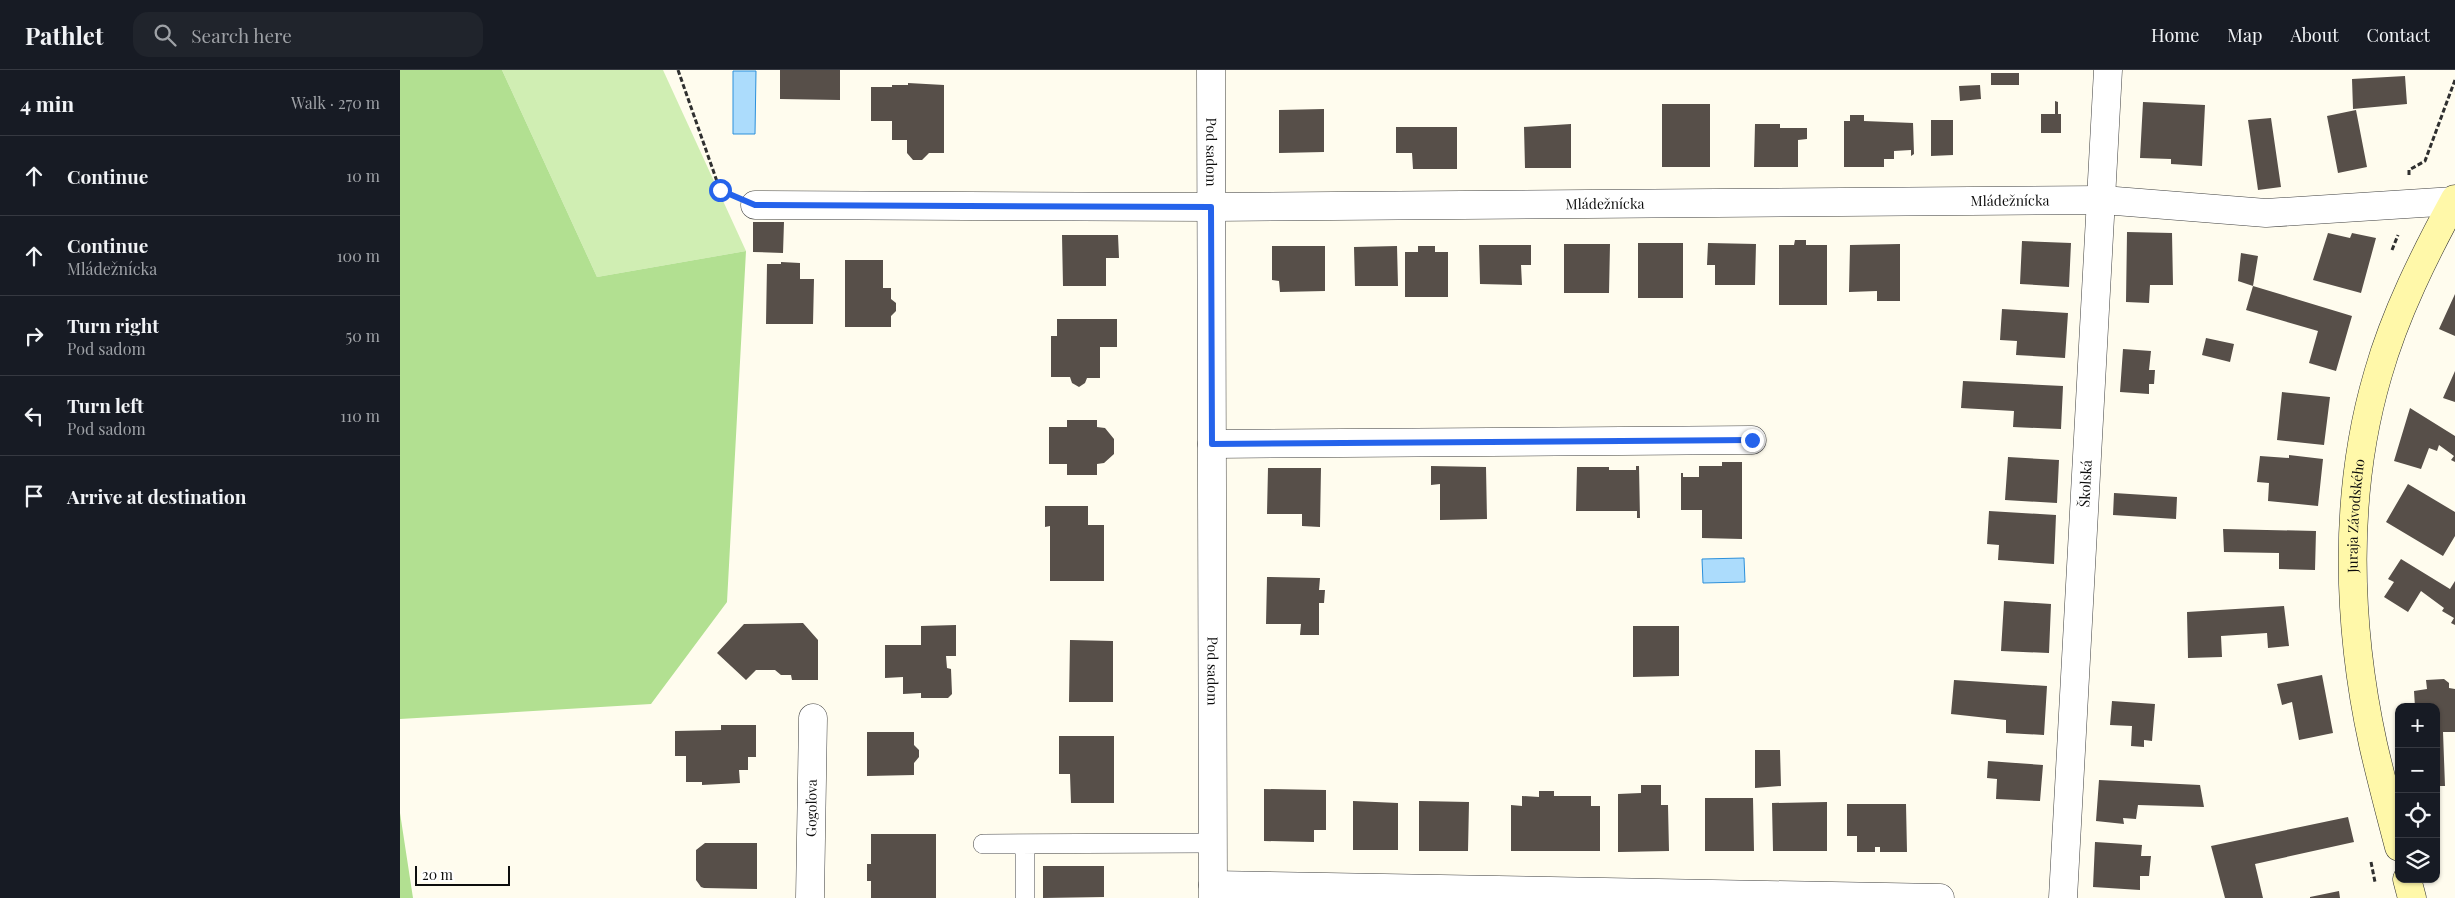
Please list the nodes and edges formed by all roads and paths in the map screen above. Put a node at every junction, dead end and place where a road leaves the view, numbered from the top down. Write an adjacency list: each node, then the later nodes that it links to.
1 (678, 70): 6 (path)
2 (1211, 70): 7 (street, Pod sadom)
3 (2108, 70): 4 (street, Školská)
4 (2103, 200): 5 (street, Mládežnícka); 7 (street, Mládežnícka); 20 (street, Školská)
5 (2454, 200): 11 (street, Juraja Závodského)
6 (755, 205): 7 (street, Mládežnícka)
7 (1211, 207): 9 (street, Pod sadom)
8 (1752, 440): 9 (street)
9 (1212, 444): 12 (street, Pod sadom)
10 (813, 718): 17 (street, Gogoľova)
11 (2397, 838)
12 (1212, 843): 14 (lane); 16 (street, Pod sadom)
13 (983, 844): 14 (lane)
14 (1025, 844): 18 (lane)
15 (2408, 883): 21 (street)
16 (1213, 892): 19 (street)
17 (810, 898)
18 (1025, 898)
19 (1940, 898)
20 (2063, 898)
21 (2412, 898)

